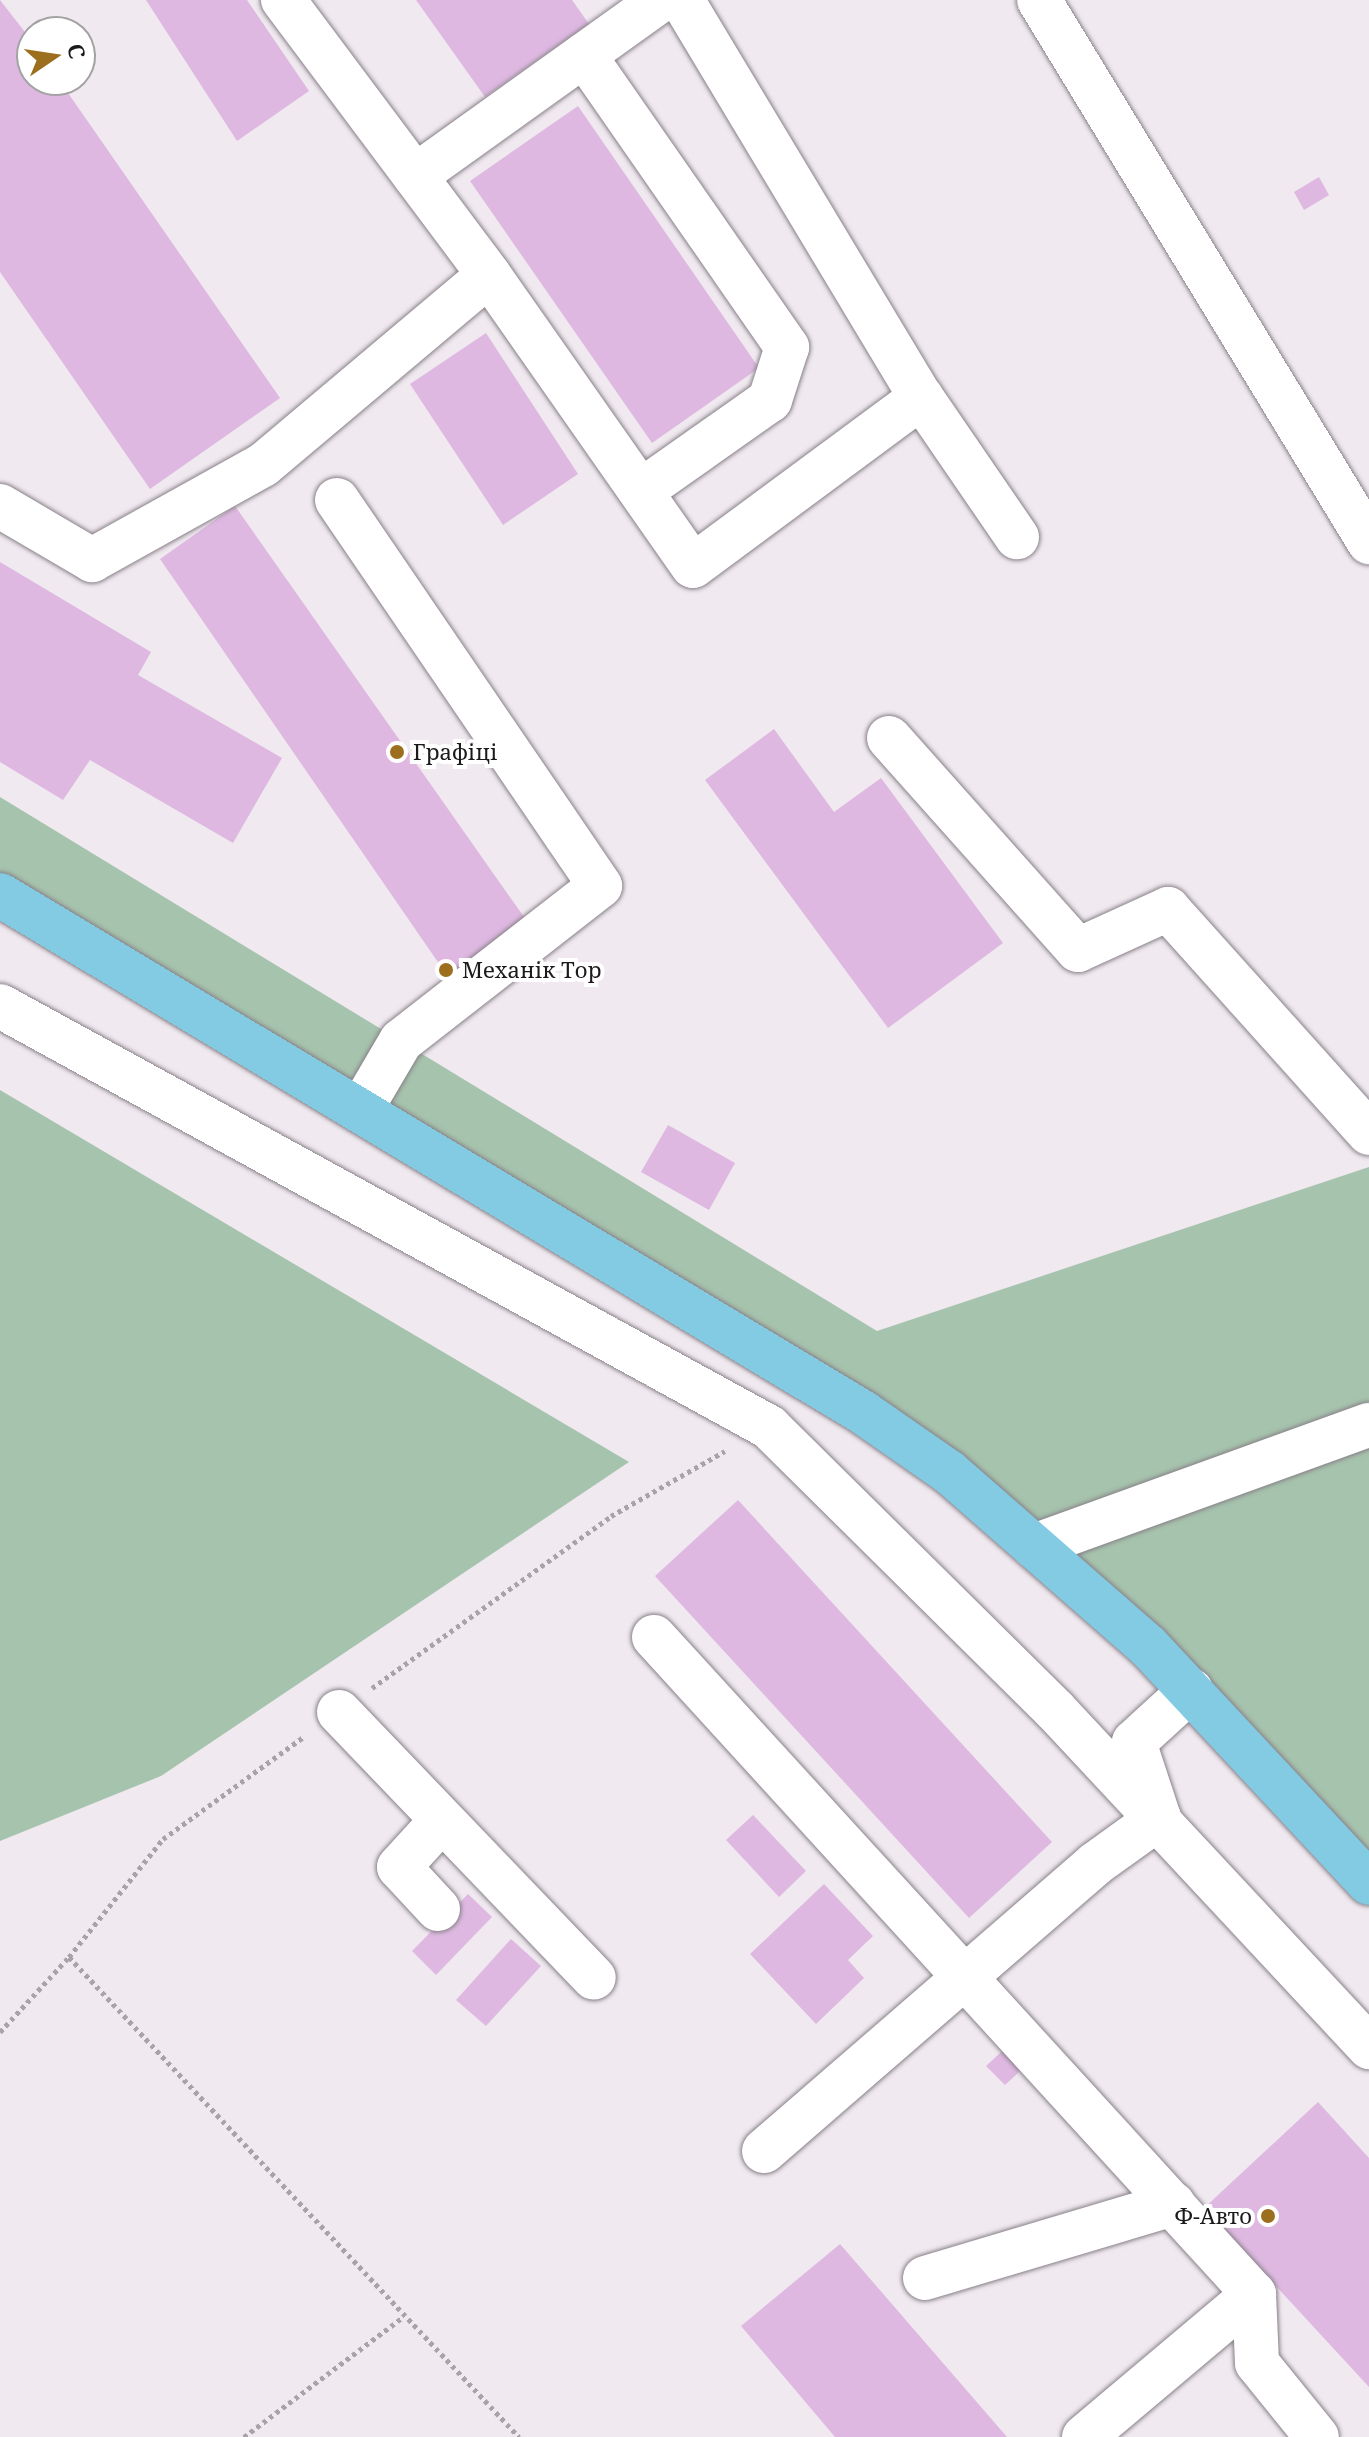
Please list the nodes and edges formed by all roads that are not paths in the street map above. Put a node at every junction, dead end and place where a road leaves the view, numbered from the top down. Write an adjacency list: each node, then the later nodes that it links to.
1 (283, 0): 6 (street)
2 (661, 0): 5 (street)
3 (682, 0): 8 (street)
4 (1039, 0): 13 (street)
5 (584, 55): 6 (street); 9 (street)
6 (415, 176): 7 (street)
7 (489, 275): 9 (street); 11 (street)
8 (921, 397): 9 (street); 12 (street)
9 (641, 491)
10 (337, 500): 17 (street)
11 (0, 506)
12 (1017, 537)
13 (1369, 542)
14 (889, 738): 18 (street)
15 (0, 895): 17 (main road)
16 (0, 1006): 24 (street)
17 (360, 1111): 20 (main road)
18 (1369, 1133)
19 (1369, 1425): 20 (street)
20 (1034, 1546): 22 (main road)
21 (654, 1637): 28 (street)
22 (1191, 1690): 24 (street); 26 (main road)
23 (339, 1712): 25 (street)
24 (1159, 1818): 28 (street); 30 (street)
25 (441, 1821): 27 (street); 29 (street)
26 (1369, 1883)
27 (438, 1909)
28 (968, 1977): 31 (street); 32 (street)
29 (594, 1978)
30 (1369, 2047)
31 (764, 2151)
32 (1173, 2204): 33 (street); 34 (street)
33 (925, 2278)
34 (1254, 2294): 35 (street); 36 (street)
35 (1084, 2437)
36 (1317, 2437)

